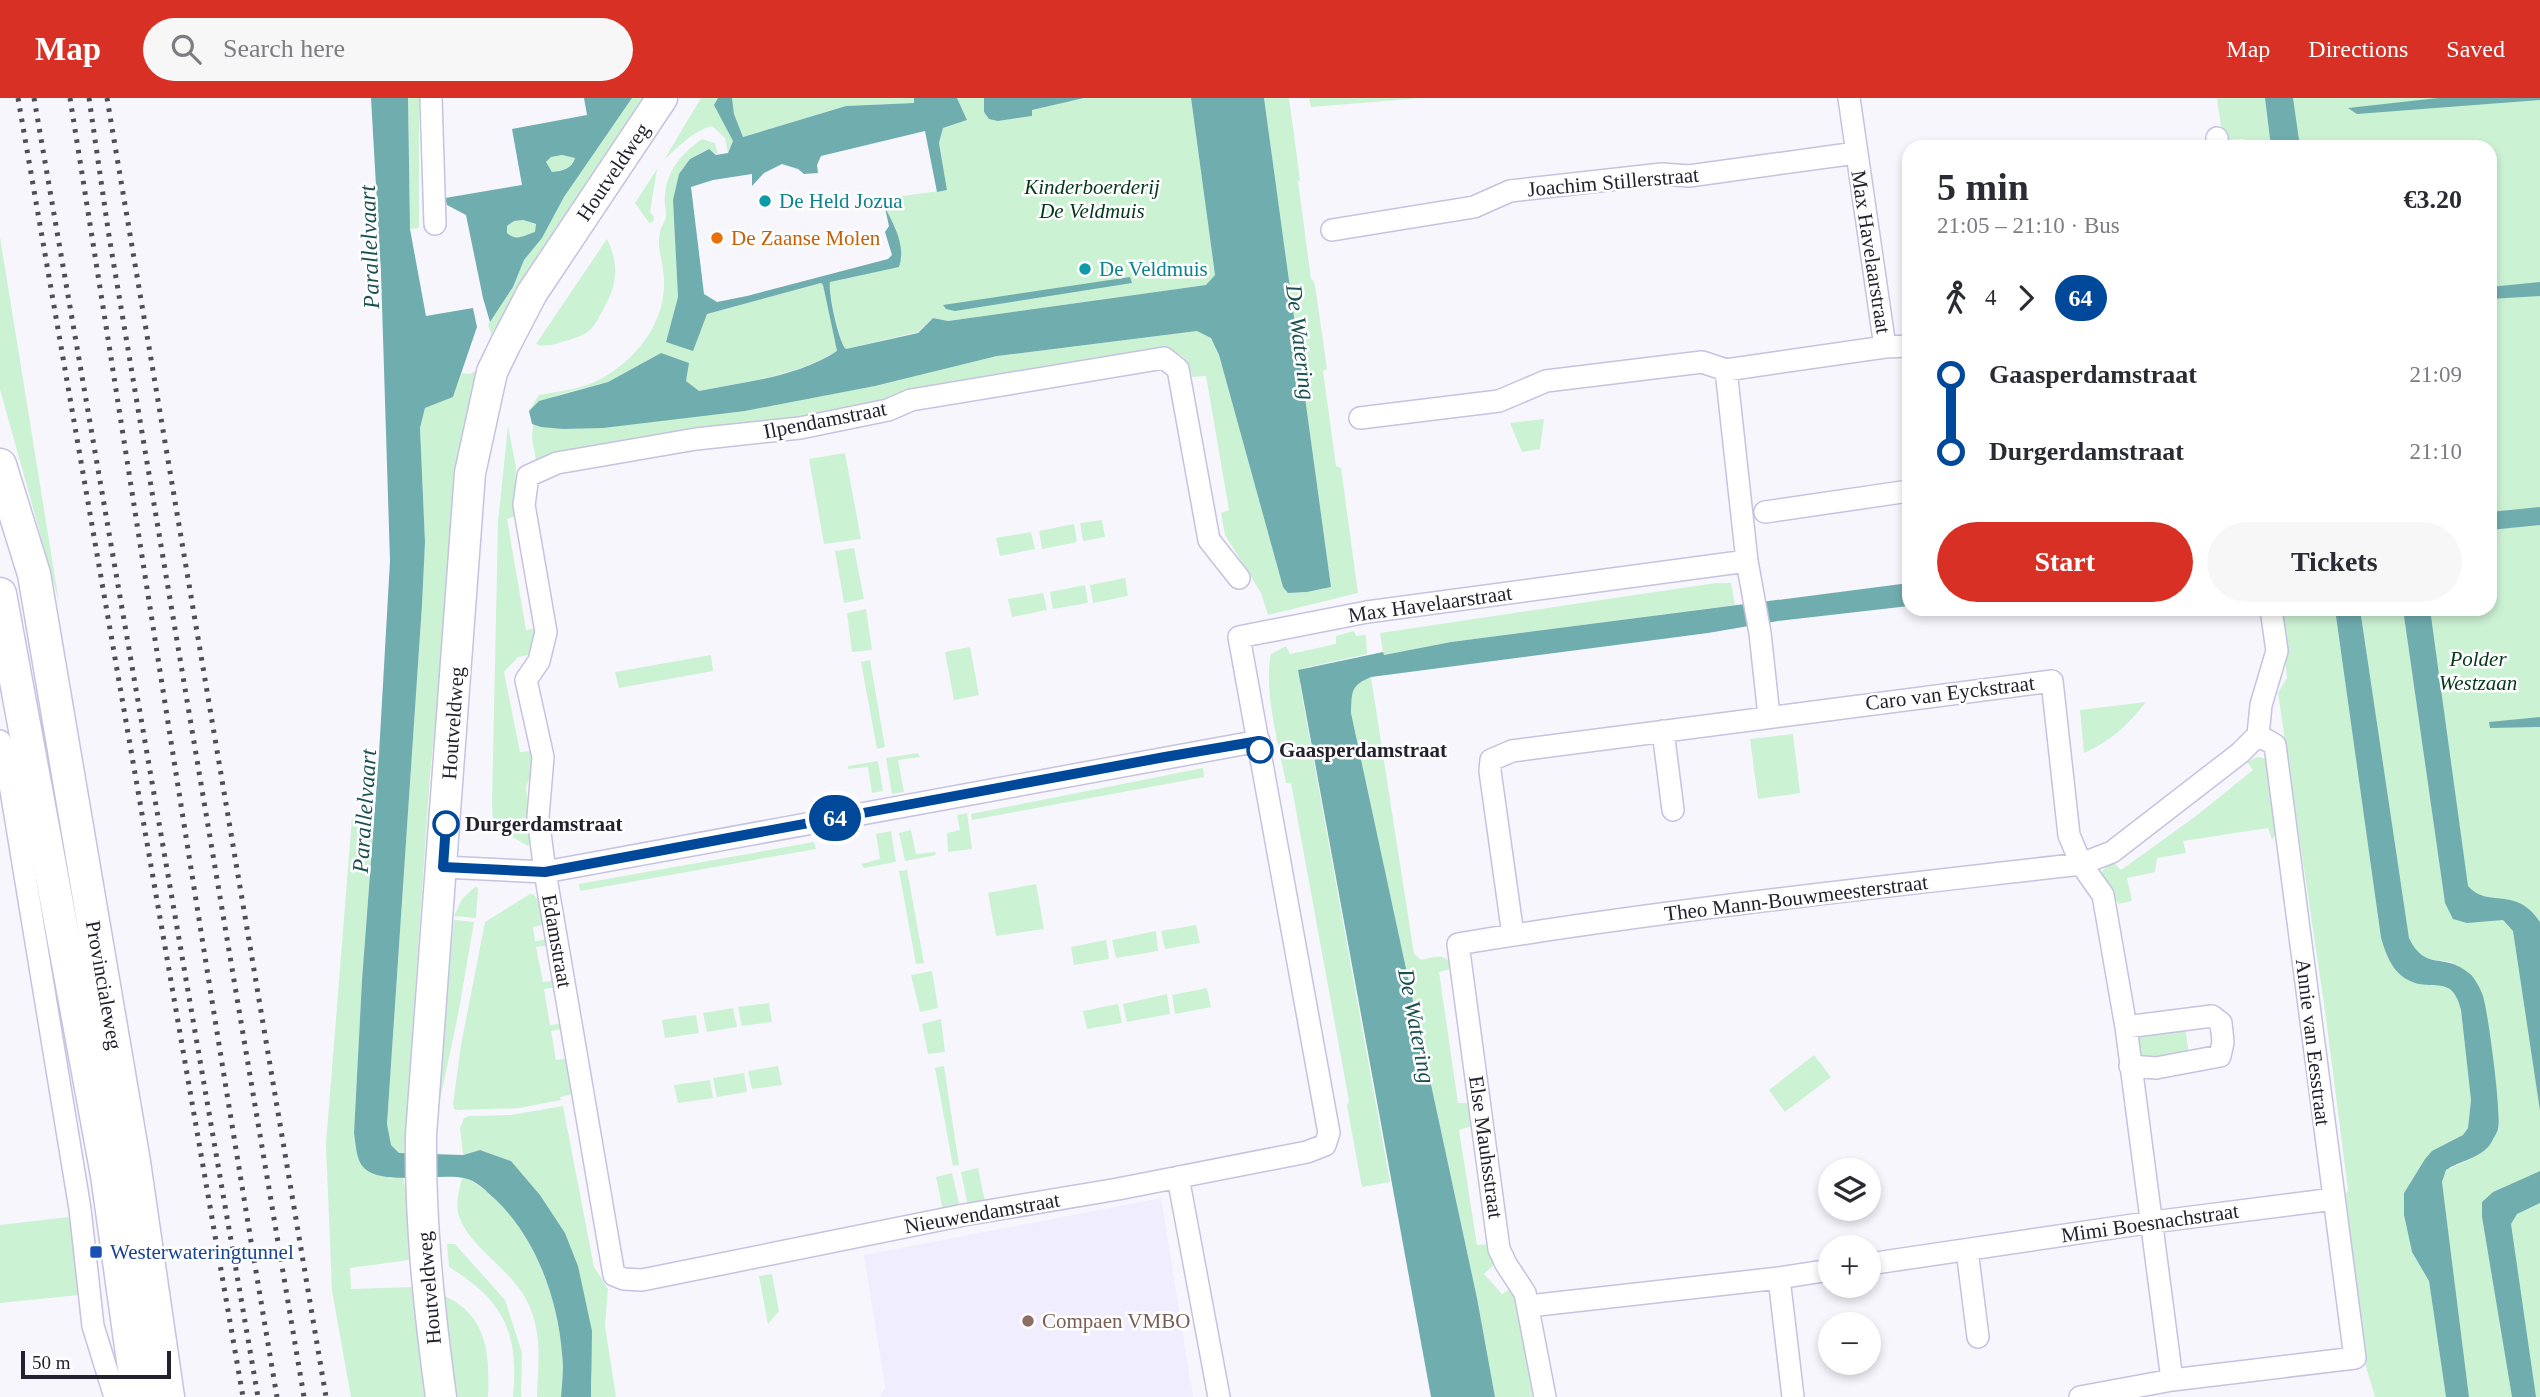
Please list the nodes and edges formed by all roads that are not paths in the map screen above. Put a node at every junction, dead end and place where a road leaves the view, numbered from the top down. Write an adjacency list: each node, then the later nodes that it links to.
1 (431, 98): 5 (street)
2 (662, 98): 28 (street, Houtveldweg)
3 (1849, 98): 4 (street, Max Havelaarstraat)
4 (1856, 153): 6 (street, Joachim Stillerstraat); 8 (street, Max Havelaarstraat)
5 (435, 225)
6 (1332, 230)
7 (1902, 346): 8 (street)
8 (1885, 347): 9 (street, Max Havelaarstraat)
9 (1726, 370): 10 (street, Max Havelaarstraat); 15 (street)
10 (1360, 418)
11 (0, 464): 16 (main road, Provincialeweg)
12 (528, 476): 17 (street, Ilpendamstraat); 29 (street, Edamstraat)
13 (1902, 492): 14 (street)
14 (1765, 512)
15 (1747, 561): 21 (street); 25 (street, Max Havelaarstraat)
16 (34, 574): 18 (main road); 46 (main road, Provincialeweg)
17 (1239, 578)
18 (0, 583)
19 (0, 594): 45 (main road, Provincialeweg)
20 (2272, 616): 23 (street)
21 (1769, 716): 22 (street, Caro van Eyckstraat); 27 (street, Caro van Eyckstraat)
22 (1663, 731): 26 (street); 30 (street, Caro van Eyckstraat)
23 (2258, 735): 27 (street); 34 (street, Annie van Eesstraat)
24 (0, 740): 44 (street)
25 (1259, 741): 29 (street); 33 (street, Nieuwendamstraat)
26 (1673, 810)
27 (2081, 864): 30 (street, Theo Mann-Bouwmeesterstraat); 31 (street)
28 (443, 867): 29 (street); 47 (street, Houtveldweg)
29 (545, 872): 40 (street, Edamstraat)
30 (1513, 935): 41 (street, Else Mauhsstraat)
31 (2126, 1027): 32 (street); 32 (street)
32 (2130, 1066): 35 (street)
33 (1178, 1177): 40 (street, Nieuwendamstraat); 48 (street)
34 (2334, 1199): 35 (street, Mimi Boesnachstraat); 43 (street, Annie van Eesstraat)
35 (2153, 1222): 36 (street, Mimi Boesnachstraat); 43 (street)
36 (1967, 1250): 37 (street, Mimi Boesnachstraat); 42 (street)
37 (1881, 1262)
38 (1818, 1272): 39 (street)
39 (1779, 1278): 41 (street); 50 (street)
40 (624, 1279)
41 (1529, 1306): 49 (street, Else Mauhsstraat)
42 (1978, 1337)
43 (2172, 1380): 51 (street)
44 (115, 1397)
45 (138, 1397)
46 (167, 1397)
47 (441, 1397)
48 (1219, 1397)
49 (1545, 1397)
50 (1793, 1397)
51 (2080, 1397)

